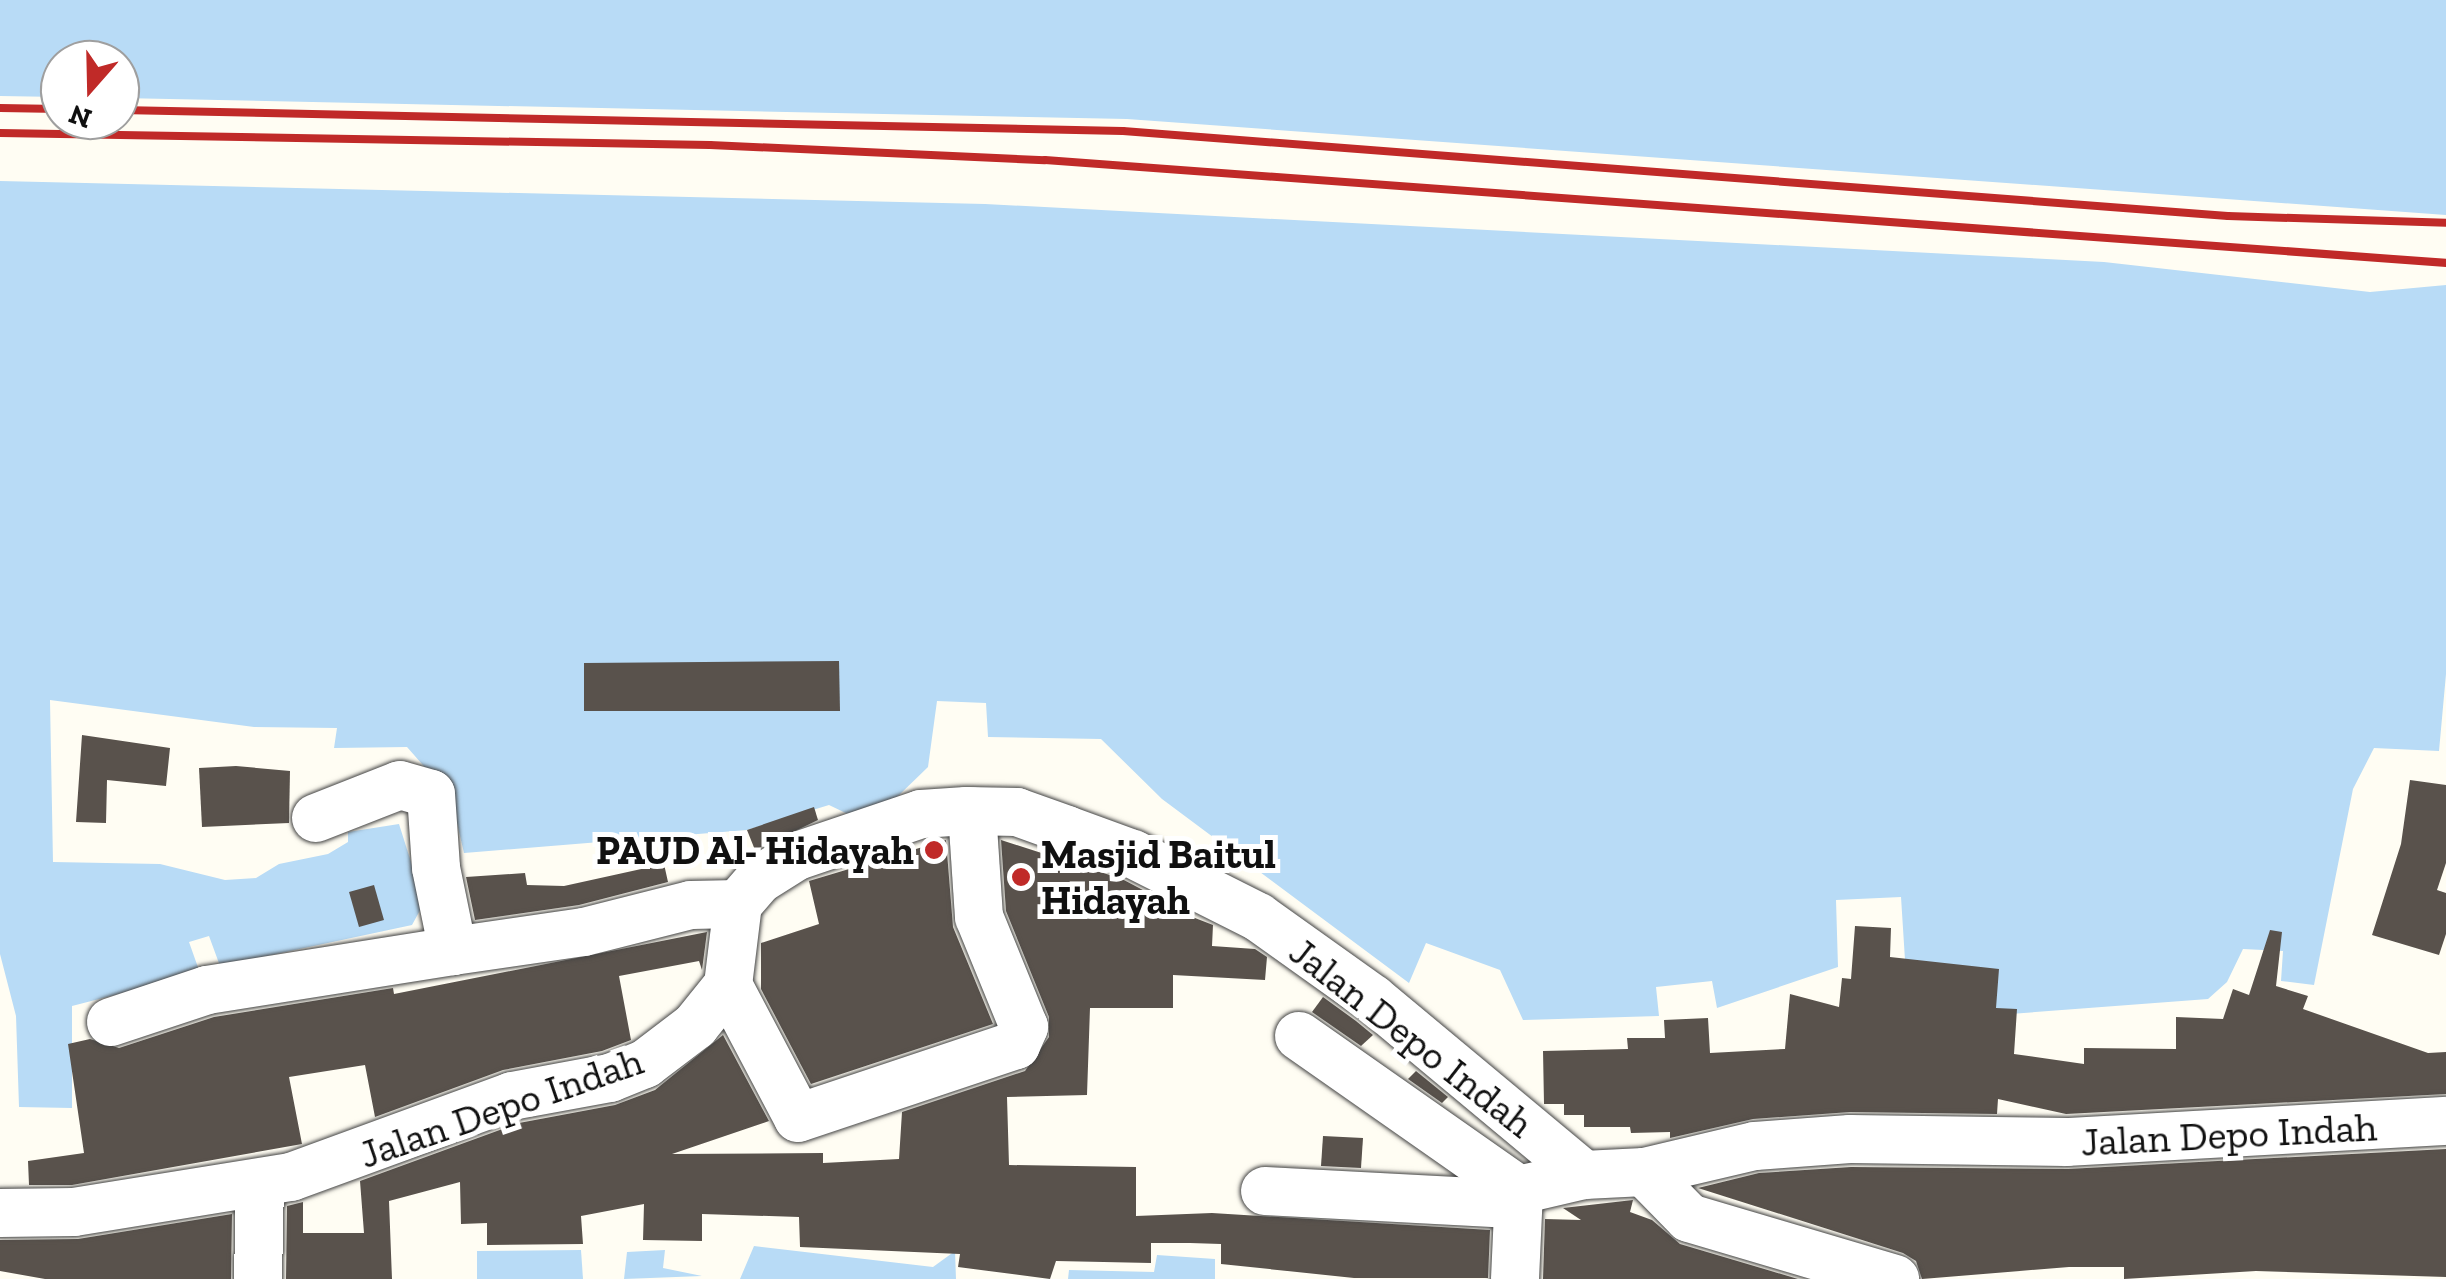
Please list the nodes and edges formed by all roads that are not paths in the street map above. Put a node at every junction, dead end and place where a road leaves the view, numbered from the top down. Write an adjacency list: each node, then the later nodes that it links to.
1 (972, 811): 3 (street, Jalan Depo Indah); 5 (street); 10 (street, Jalan Depo Indah)
2 (316, 818): 4 (street)
3 (738, 904): 4 (street); 5 (street)
4 (453, 951): 6 (street)
5 (728, 985): 11 (street, Jalan Depo Indah)
6 (111, 1022)
7 (1299, 1036): 13 (street)
8 (2446, 1121): 9 (street, Jalan Depo Indah)
9 (1644, 1172): 10 (street, Jalan Depo Indah); 17 (street)
10 (1584, 1175): 13 (street)
11 (260, 1183): 14 (street, Jalan Depo Indah); 15 (street)
12 (1265, 1192): 13 (street)
13 (1518, 1197): 16 (street)
14 (0, 1213)
15 (258, 1279)
16 (1515, 1279)
17 (1895, 1279)

